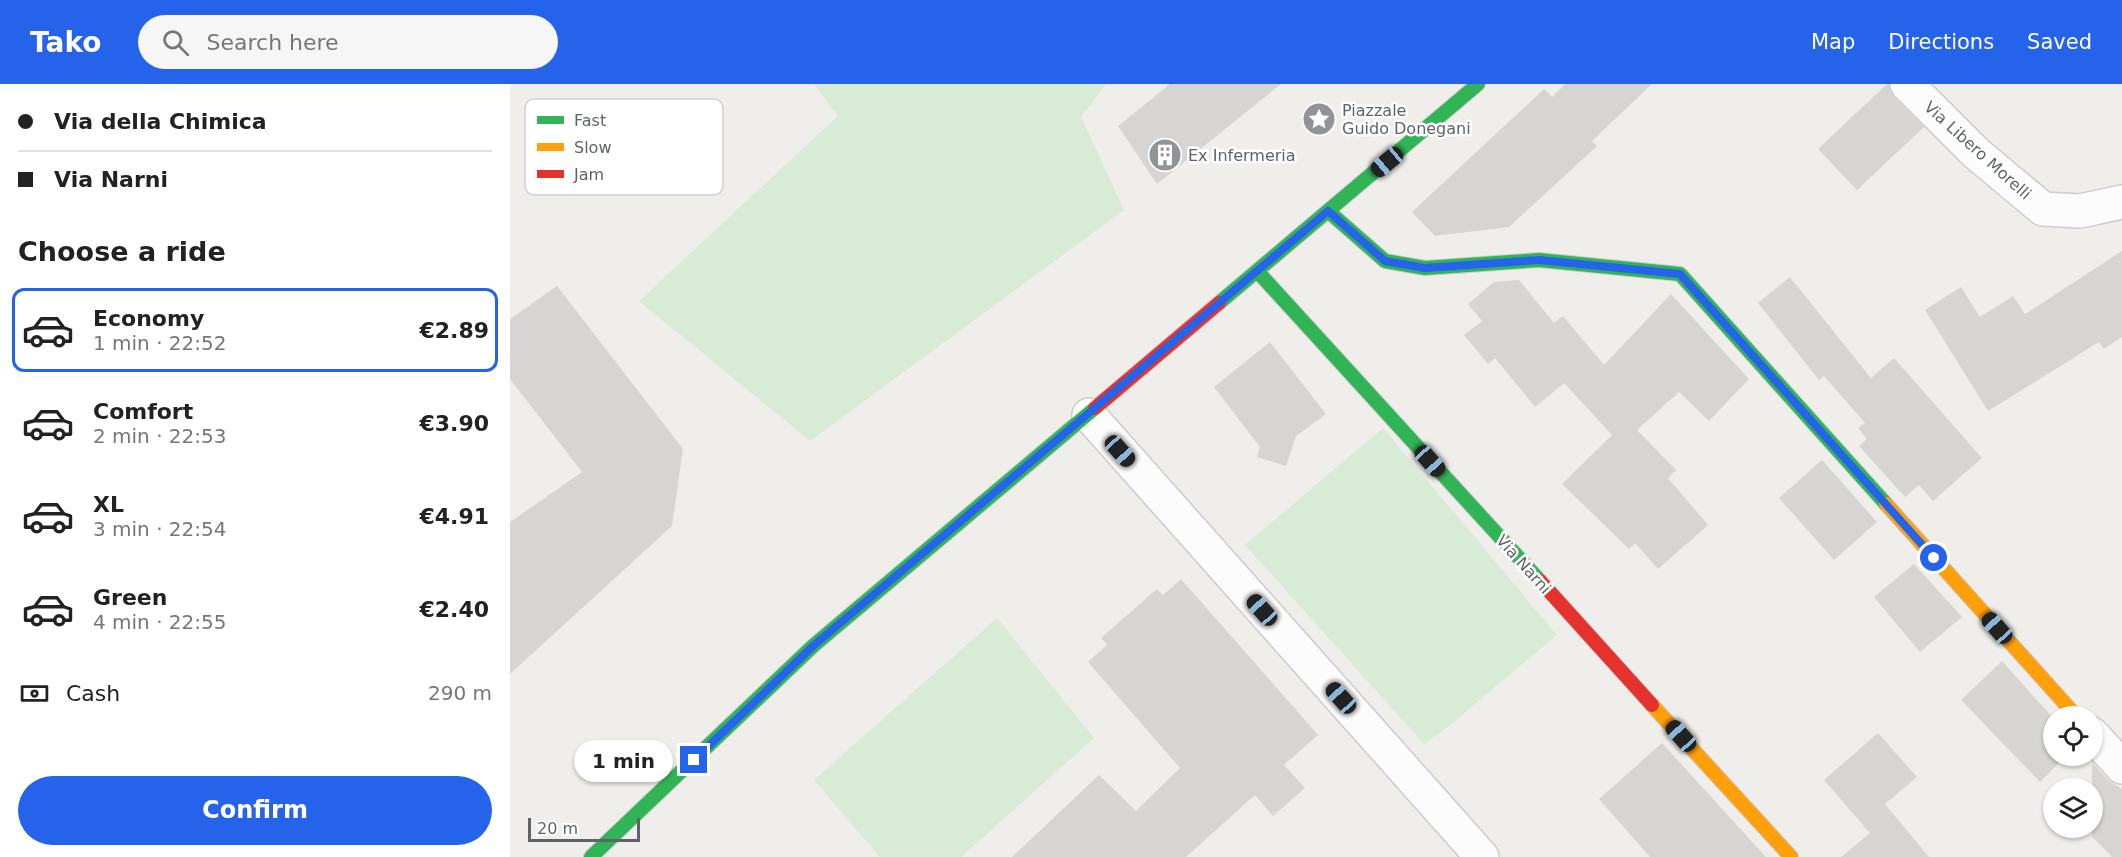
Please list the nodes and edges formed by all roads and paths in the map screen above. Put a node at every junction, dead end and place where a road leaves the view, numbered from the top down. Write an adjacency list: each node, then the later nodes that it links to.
1 (1478, 84): 4 (street)
2 (1907, 84): 3 (street, Via Libero Morelli)
3 (2122, 202)
4 (1328, 211): 5 (street); 7 (street)
5 (1257, 272): 6 (street); 12 (street, Via Narni)
6 (1089, 416): 10 (street); 11 (street)
7 (2067, 706)
8 (2103, 746): 9 (street)
9 (2122, 767)
10 (591, 857)
11 (1482, 857)
12 (1791, 857)

